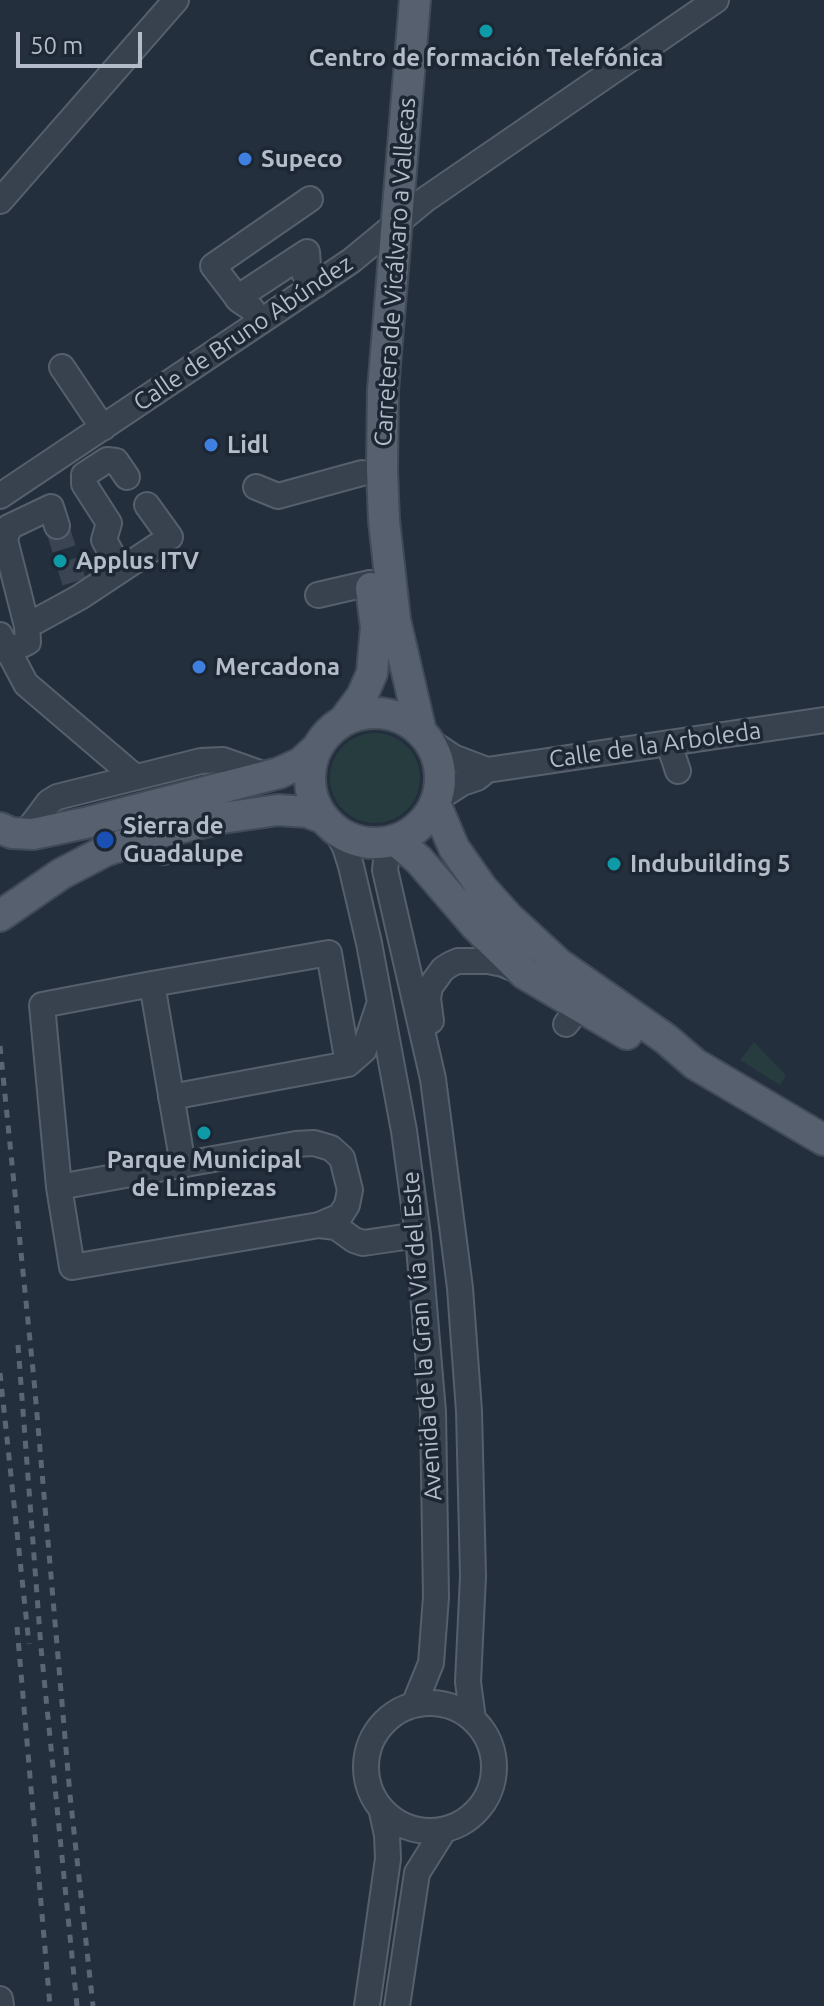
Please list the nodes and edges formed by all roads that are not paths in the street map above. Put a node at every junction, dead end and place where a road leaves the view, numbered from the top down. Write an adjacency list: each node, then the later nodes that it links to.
1 (176, 0): 6 (street)
2 (398, 0): 7 (main road, Carretera de Vicálvaro a Vallecas)
3 (415, 0): 7 (main road, Carretera de Vicálvaro a Vallecas)
4 (716, 0): 7 (street, Calle de Bruno Abúndez)
5 (310, 199): 8 (street)
6 (0, 201)
7 (386, 230): 10 (street, Calle de Bruno Abúndez); 15 (main road, Carretera de Vicálvaro a Vallecas); 28 (main road, Carretera de Vicálvaro a Vallecas)
8 (246, 243): 9 (street); 11 (street)
9 (274, 273): 10 (street); 11 (street)
10 (310, 279): 12 (street, Calle de Bruno Abúndez)
11 (237, 298): 12 (street)
12 (260, 321): 14 (street, Calle de Bruno Abúndez)
13 (62, 367): 14 (street)
14 (103, 428): 18 (street, Calle de Bruno Abúndez)
15 (362, 473): 17 (street); 22 (main road, Carretera de Vicálvaro a Vallecas)
16 (127, 477): 21 (street)
17 (256, 487)
18 (0, 496)
19 (147, 505): 21 (street)
20 (57, 526): 24 (street)
21 (120, 569): 24 (street)
22 (370, 583): 23 (street); 26 (main road, Carretera de Vicálvaro a Vallecas)
23 (318, 595)
24 (27, 626): 25 (street)
25 (4, 644): 31 (street)
26 (345, 719): 28 (main road); 30 (main road)
27 (824, 720): 29 (street, Calle de la Arboleda)
28 (425, 737): 32 (street); 35 (main road)
29 (669, 744): 32 (street, Calle de la Arboleda); 33 (street)
30 (316, 749): 34 (main road); 36 (main road)
31 (128, 770): 34 (street); 37 (street)
32 (487, 770): 35 (street, Calle de la Arboleda)
33 (678, 771)
34 (268, 776): 37 (main road)
35 (436, 802): 38 (main road); 43 (main road)
36 (329, 824): 38 (main road); 39 (main road); 42 (street, Avenida de la Gran Vía del Este)
37 (12, 831)
38 (393, 841): 40 (main road); 45 (street, Avenida de la Gran Vía del Este)
39 (0, 916)
40 (525, 974): 43 (main road); 45 (street)
41 (152, 984): 44 (street); 46 (street); 49 (street)
42 (381, 998): 44 (street); 51 (street, Avenida de la Gran Vía del Este)
43 (698, 1054): 47 (main road)
44 (348, 1064): 46 (street)
45 (433, 1079): 53 (street, Avenida de la Gran Vía del Este)
46 (171, 1097): 48 (street)
47 (824, 1140)
48 (183, 1165): 49 (street); 50 (street)
49 (59, 1187): 50 (street)
50 (319, 1225): 51 (street)
51 (418, 1235): 52 (street, Avenida de la Gran Vía del Este)
52 (414, 1705): 53 (street); 54 (street)
53 (473, 1719): 55 (street)
54 (382, 1812): 55 (street); 58 (street)
55 (444, 1830): 59 (street)
56 (0, 1999): 57 (street)
57 (1, 2006)
58 (367, 2006)
59 (397, 2006)

